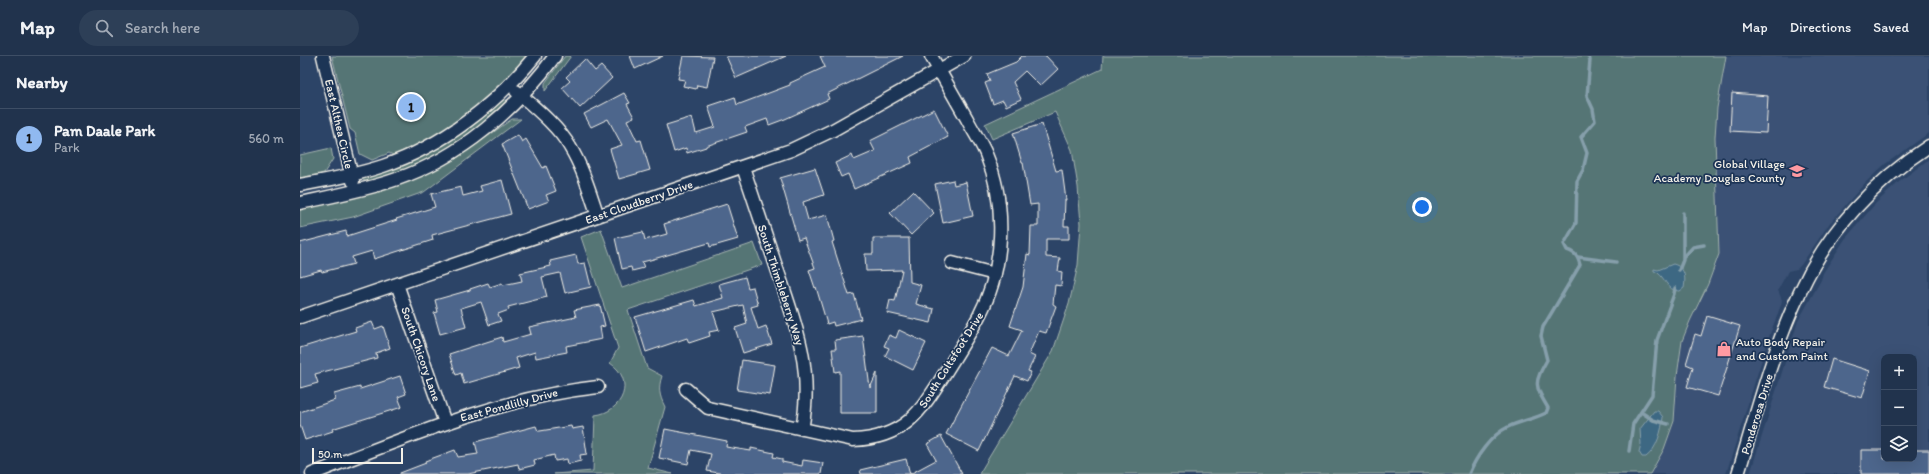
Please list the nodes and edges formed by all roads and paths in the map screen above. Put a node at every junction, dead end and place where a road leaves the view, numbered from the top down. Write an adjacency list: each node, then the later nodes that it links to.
1 (323, 56): 11 (street, East Althea Circle)
2 (535, 56): 7 (street)
3 (555, 56): 8 (street)
4 (931, 56): 6 (street, South Coltsfoot Drive)
5 (964, 56): 6 (street, East Cloudberry Drive)
6 (939, 70): 10 (street, East Cloudberry Drive); 17 (street, South Coltsfoot Drive)
7 (510, 84): 8 (street); 11 (street)
8 (522, 96): 13 (street); 15 (street)
9 (1929, 146): 25 (street, Ponderosa Drive)
10 (743, 167): 15 (street, East Cloudberry Drive); 23 (street, South Thimbleberry Way)
11 (351, 175): 12 (street); 13 (street, East Althea Circle)
12 (300, 185)
13 (355, 191): 14 (street)
14 (300, 203)
15 (598, 216): 18 (street, East Cloudberry Drive)
16 (952, 264): 17 (street)
17 (995, 274): 23 (street, South Coltsfoot Drive)
18 (397, 284): 19 (street, East Cloudberry Drive); 22 (street, South Chicory Lane)
19 (300, 317)
20 (598, 387): 22 (street, East Pondlilly Drive)
21 (686, 389): 23 (street, South Coltsfoot Drive)
22 (445, 423): 24 (street, East Pondlilly Drive)
23 (802, 429)
24 (312, 474)
25 (1738, 474)

